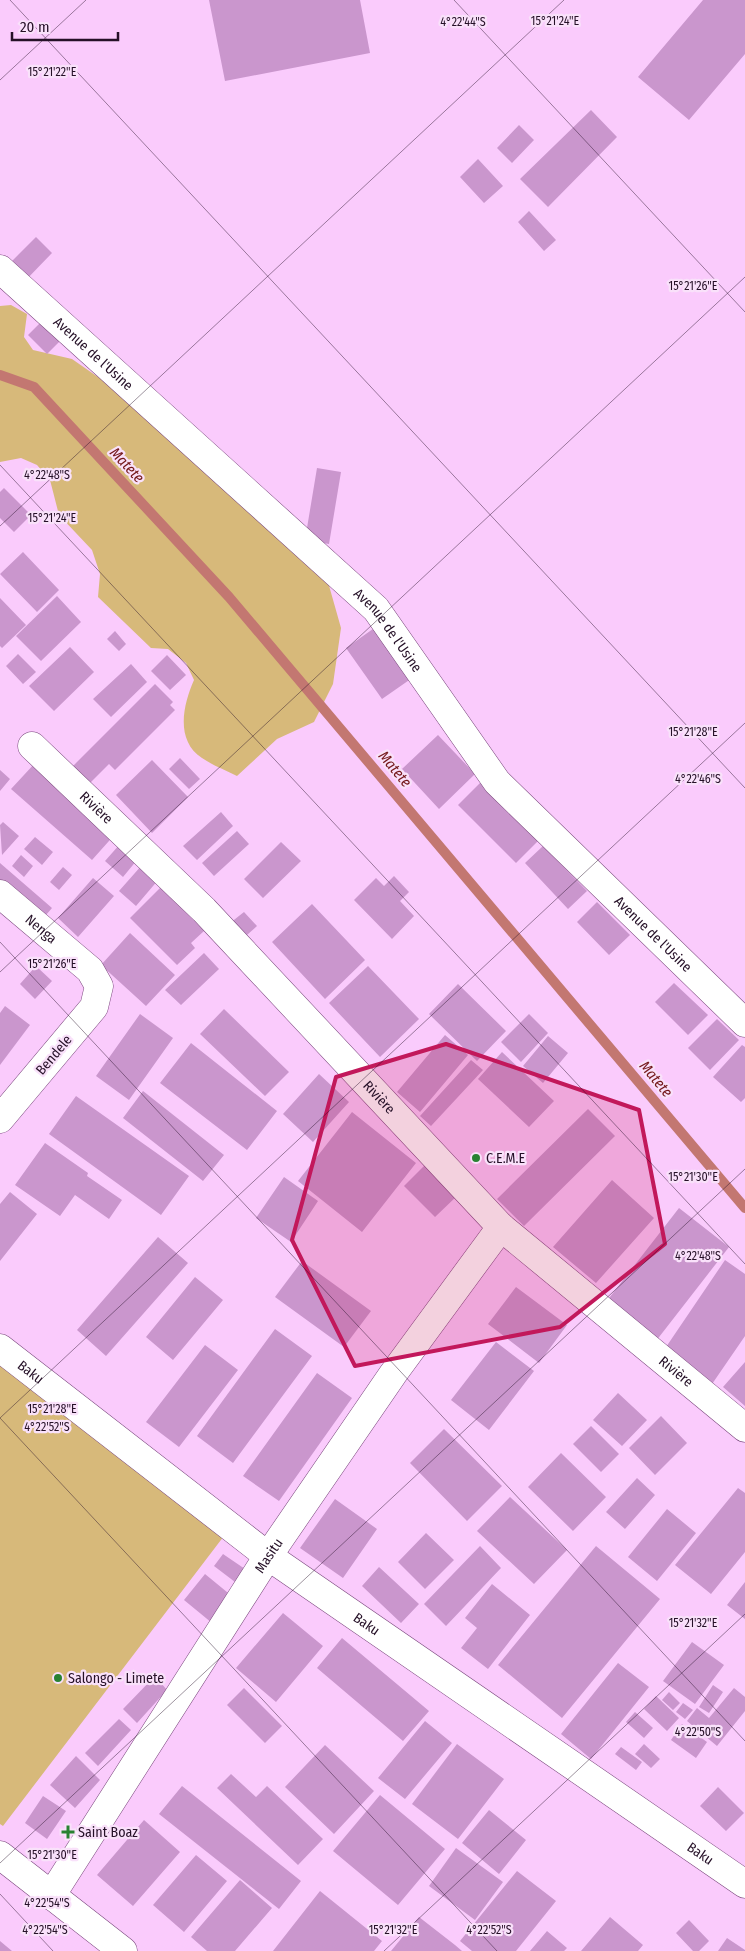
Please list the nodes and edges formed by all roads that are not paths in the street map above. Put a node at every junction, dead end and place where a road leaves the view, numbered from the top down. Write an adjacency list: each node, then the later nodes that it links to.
1 (0, 269): 5 (street, Avenue de l'Usine)
2 (32, 746): 7 (street, Rivière)
3 (0, 894): 4 (street, Nenga)
4 (99, 986): 6 (street, Bendele)
5 (745, 1023)
6 (0, 1119)
7 (501, 1227): 9 (street, Rivière); 10 (street, Masitu)
8 (0, 1348): 10 (street, Baku)
9 (745, 1428)
10 (268, 1556): 12 (street, Baku); 13 (street, Masitu)
11 (0, 1856): 13 (street)
12 (745, 1884)
13 (51, 1896): 14 (street)
14 (124, 1951)

